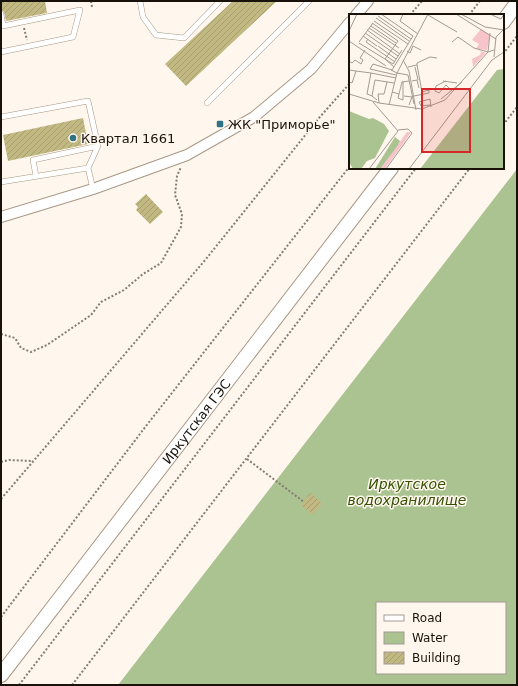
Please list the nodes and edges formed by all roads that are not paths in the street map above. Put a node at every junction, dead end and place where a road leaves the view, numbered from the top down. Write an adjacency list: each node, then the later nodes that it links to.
1 (140, 1): 2 (lane)
2 (220, 1)
3 (308, 1): 12 (lane)
4 (368, 1): 7 (street)
5 (517, 3): 8 (main road)
6 (1, 14): 10 (lane)
7 (357, 14)
8 (504, 21)
9 (349, 23): 19 (street)
10 (2, 26): 11 (lane)
11 (1, 52)
12 (207, 103)
13 (1, 117): 14 (lane)
14 (98, 146): 15 (lane); 17 (lane)
15 (88, 168): 17 (lane); 19 (lane)
16 (389, 169): 21 (main road, Иркутская ГЭС)
17 (36, 176): 18 (lane)
18 (1, 182)
19 (93, 189): 20 (street)
20 (1, 217)
21 (1, 675)

